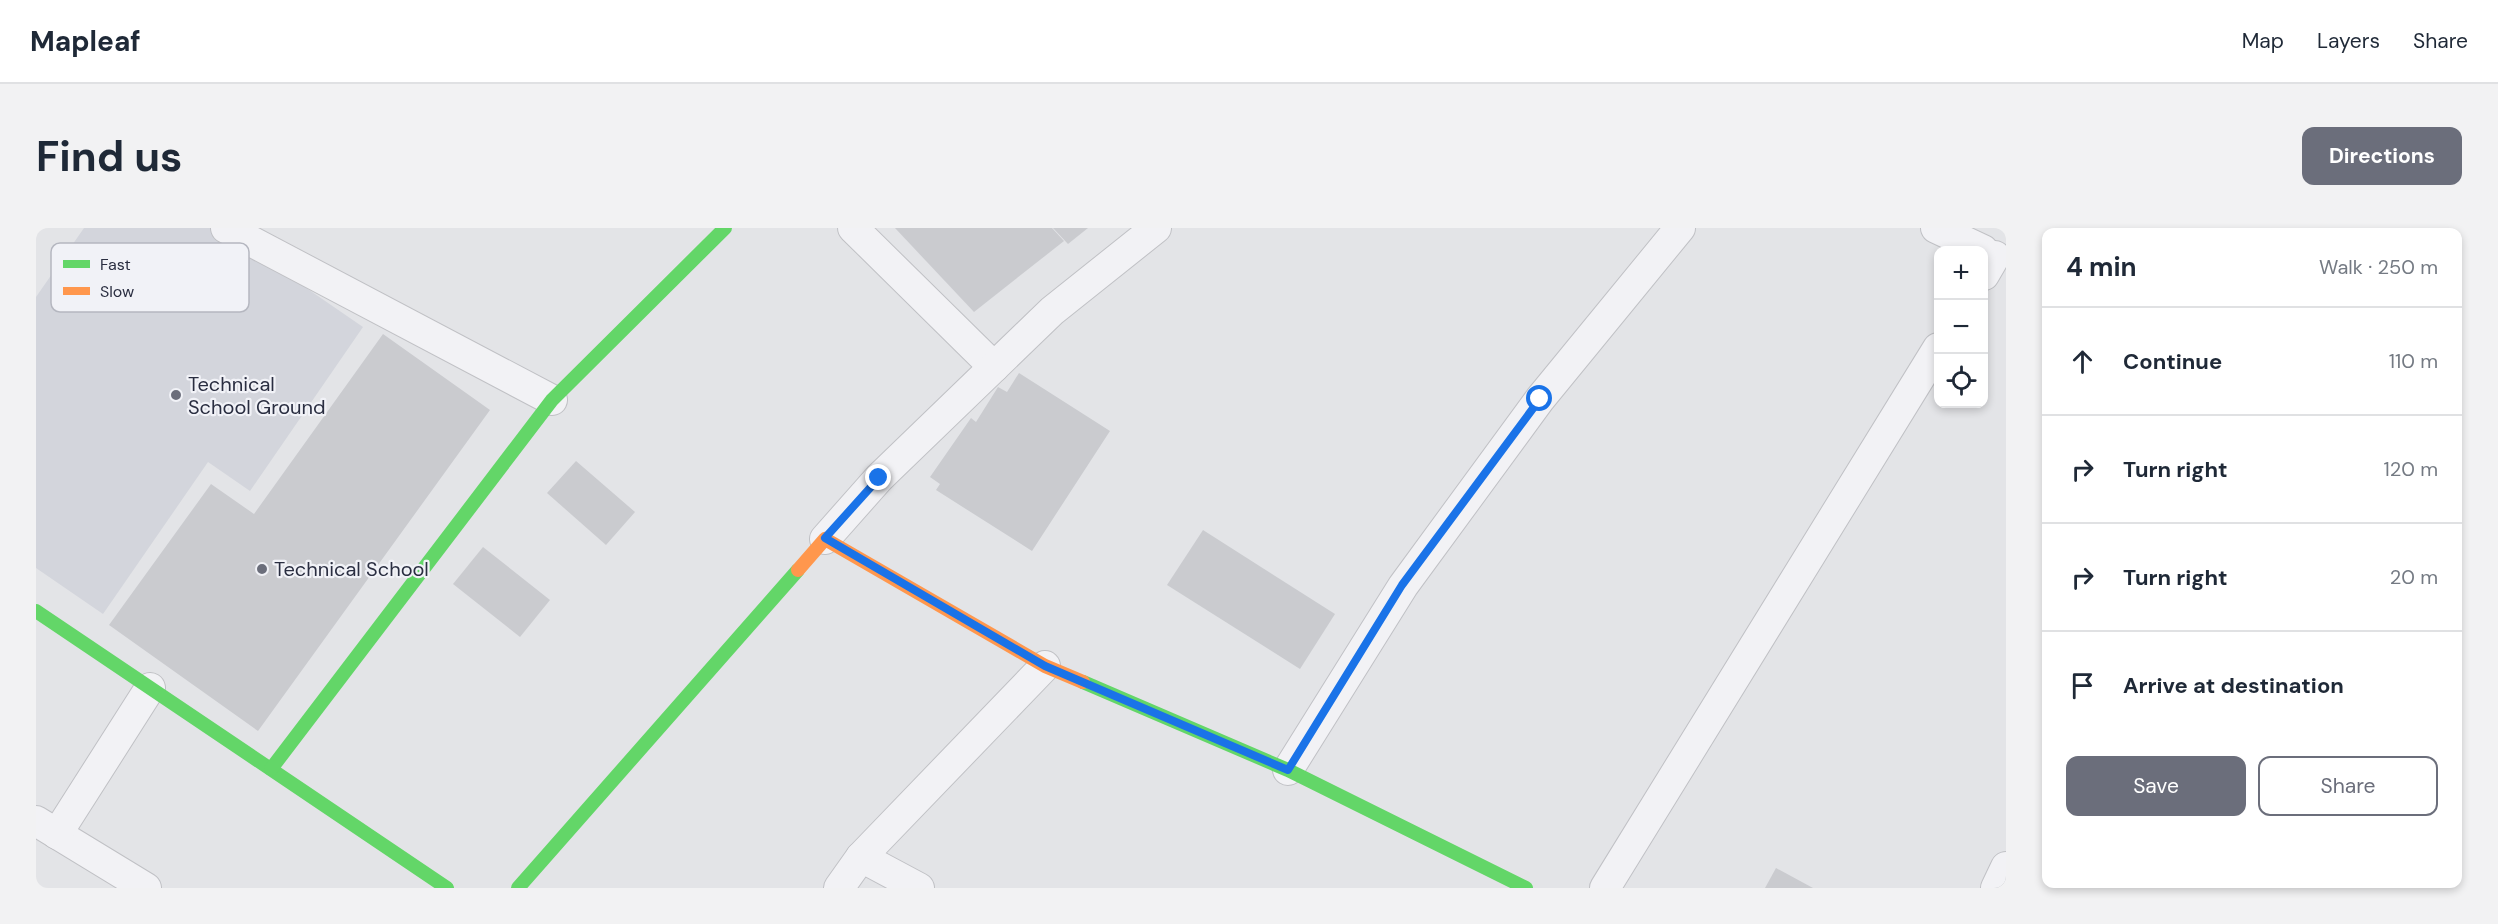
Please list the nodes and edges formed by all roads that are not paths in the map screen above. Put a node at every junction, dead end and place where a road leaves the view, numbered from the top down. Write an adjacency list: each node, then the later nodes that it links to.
1 (226, 228): 10 (street)
2 (725, 228): 10 (street)
3 (853, 228): 9 (street)
4 (1156, 228): 9 (street)
5 (1680, 228): 16 (street)
6 (1936, 228): 7 (street)
7 (1990, 259)
8 (1934, 354): 26 (street)
9 (994, 367): 11 (street)
10 (552, 400): 15 (street)
11 (825, 538): 13 (street); 22 (street)
12 (36, 611): 14 (street)
13 (1045, 666): 16 (street); 18 (street)
14 (150, 688): 15 (street); 17 (street)
15 (270, 769): 21 (street)
16 (1288, 770): 25 (street)
17 (46, 828): 20 (street)
18 (861, 857): 23 (street); 24 (street)
19 (2006, 867): 27 (street)
20 (146, 888)
21 (447, 888)
22 (518, 888)
23 (839, 888)
24 (919, 888)
25 (1526, 888)
26 (1605, 888)
27 (1996, 888)

